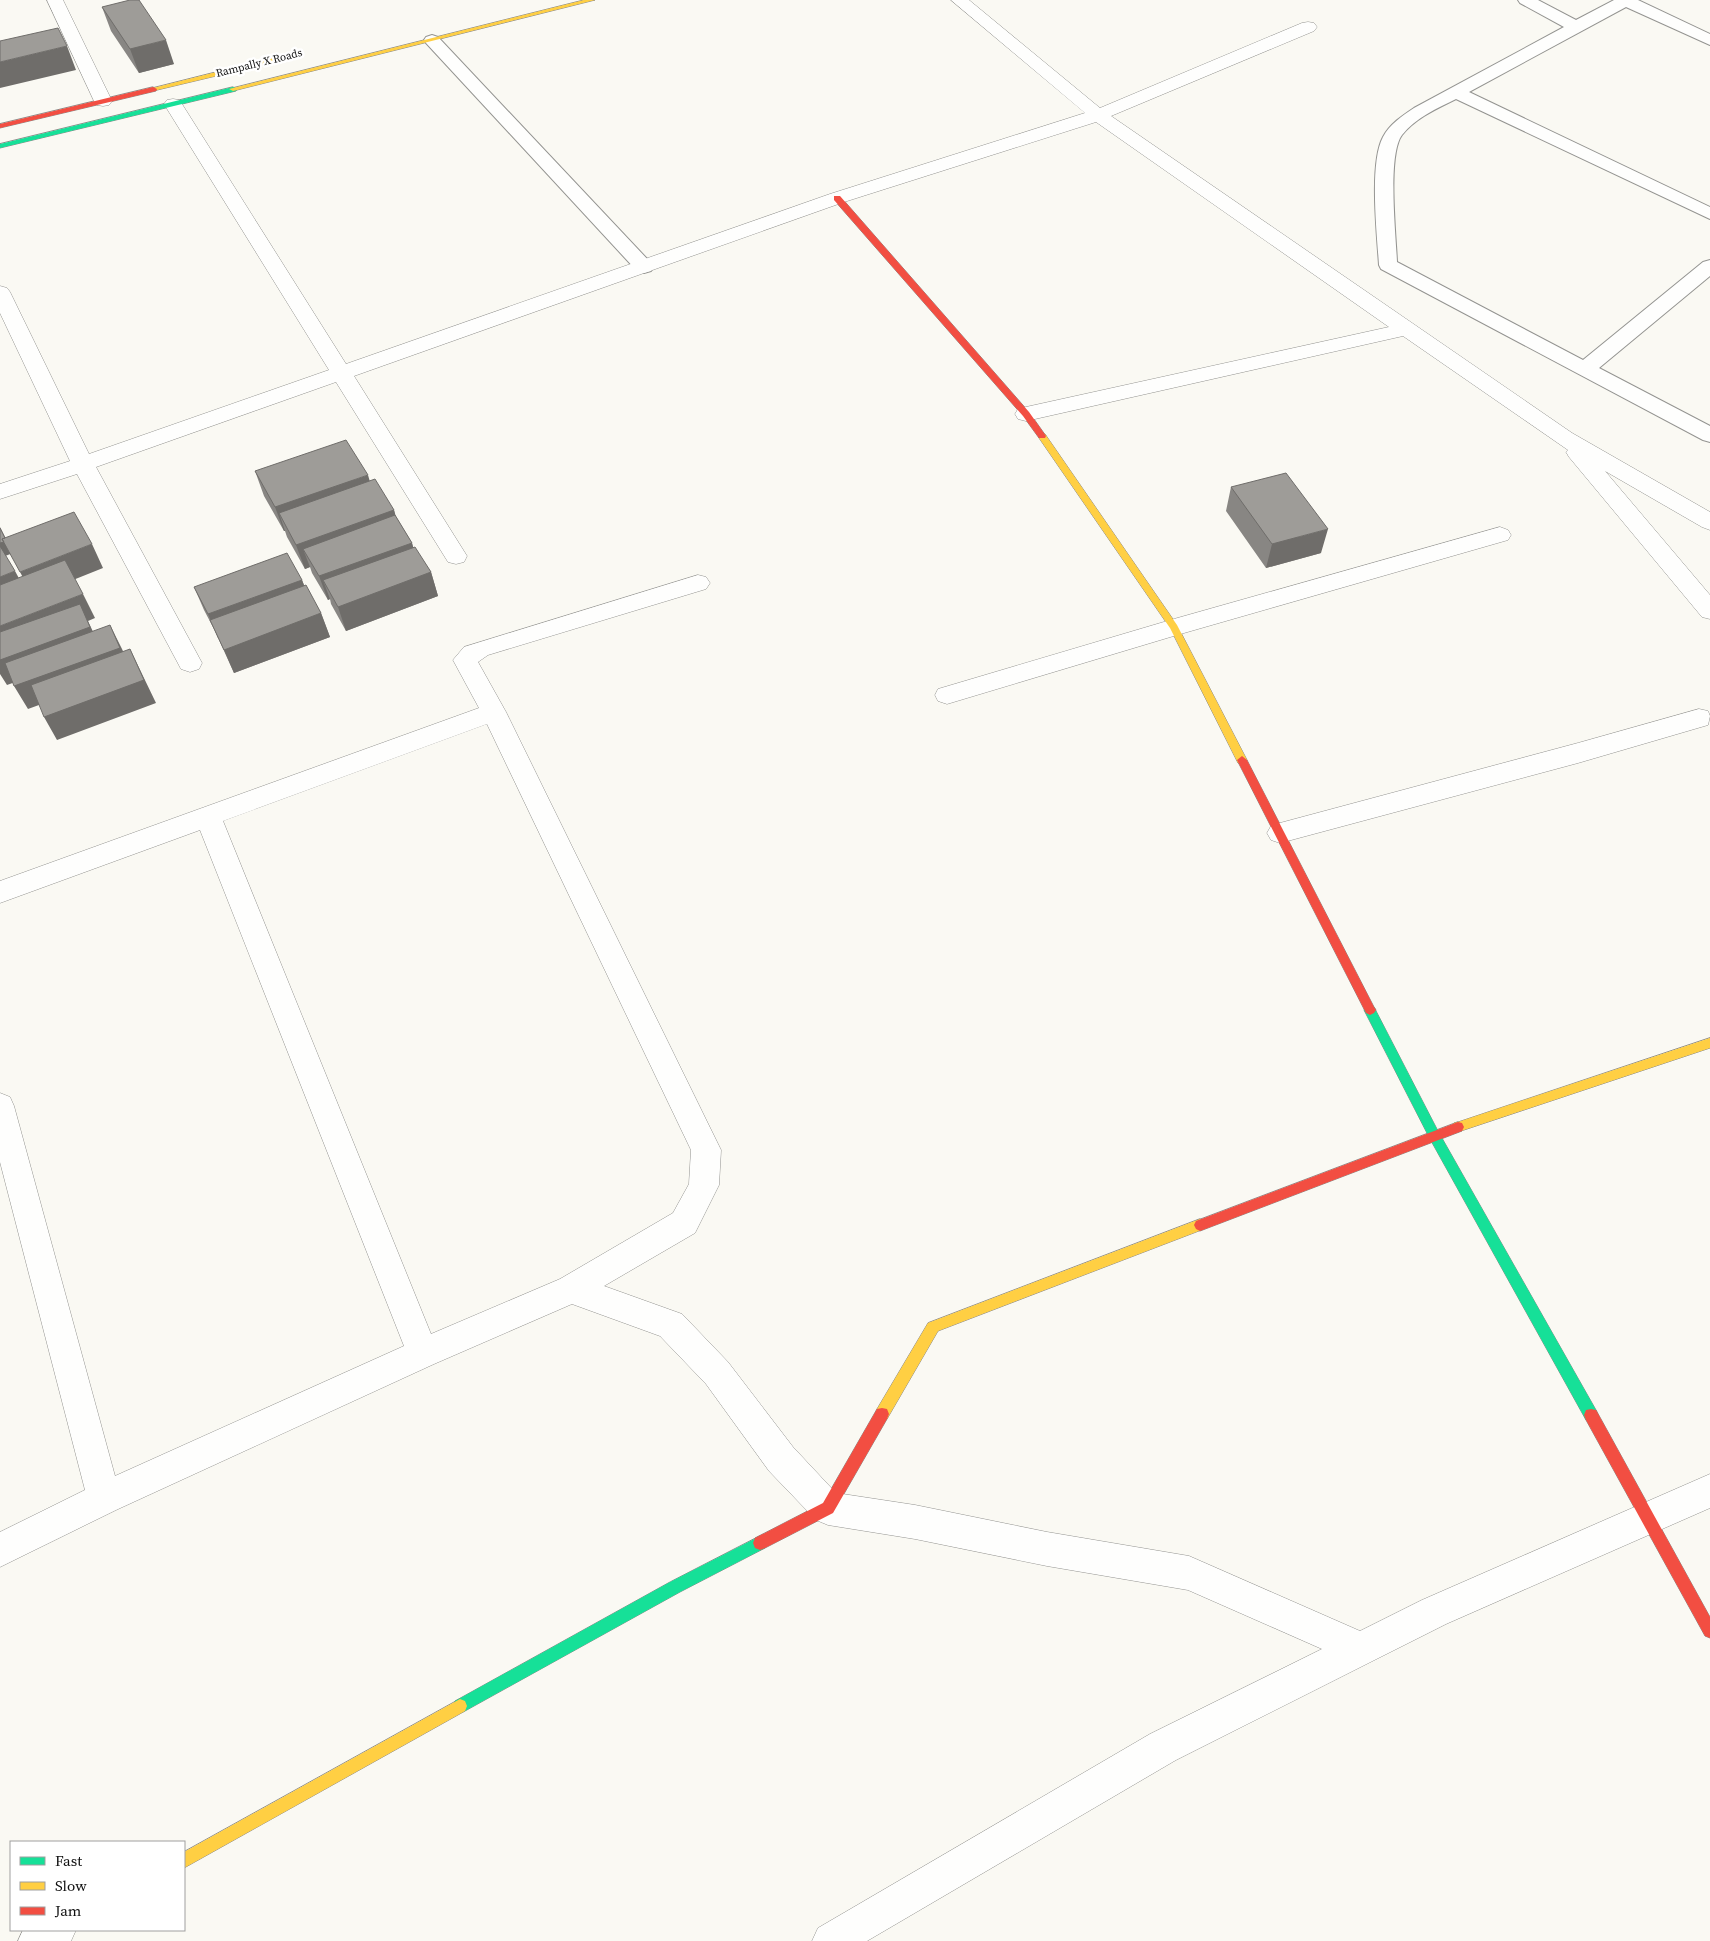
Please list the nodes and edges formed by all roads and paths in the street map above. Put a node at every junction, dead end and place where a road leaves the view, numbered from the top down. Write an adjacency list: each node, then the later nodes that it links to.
1 (55, 0): 12 (street)
2 (592, 0): 8 (street)
3 (959, 0): 14 (street)
4 (1526, 0): 7 (lane)
5 (1625, 0): 7 (lane); 9 (lane)
6 (1308, 27): 14 (street)
7 (1576, 27): 11 (lane)
8 (432, 40): 13 (street); 20 (lane)
9 (1710, 40)
10 (286, 56): 12 (street, Rampally X Roads)
11 (1456, 92): 18 (lane); 23 (lane)
12 (103, 101): 15 (street, Rampally X Roads)
13 (173, 104): 16 (street); 24 (street)
14 (1098, 114): 17 (street); 22 (street)
15 (0, 126)
16 (0, 146)
17 (837, 198): 20 (street); 25 (street)
18 (1710, 214)
19 (1710, 266): 23 (lane)
20 (644, 267): 24 (street)
21 (0, 292): 28 (street)
22 (1406, 329): 25 (street); 27 (street)
23 (1585, 369): 26 (lane)
24 (341, 374): 28 (street); 32 (street)
25 (1026, 414): 35 (street)
26 (1710, 435)
27 (1564, 438): 30 (street); 34 (street)
28 (83, 464): 29 (street); 36 (street)
29 (0, 492)
30 (1710, 522)
31 (1500, 535): 35 (street)
32 (456, 556)
33 (698, 583): 38 (street)
34 (1710, 612)
35 (1174, 627): 37 (street); 41 (street)
36 (190, 663)
37 (947, 695)
38 (494, 712): 40 (street); 46 (street)
39 (1699, 718): 41 (street)
40 (208, 817): 42 (street); 47 (street)
41 (1280, 832): 45 (street)
42 (0, 892)
43 (1710, 1043): 45 (street)
44 (0, 1106): 49 (street)
45 (1434, 1135): 50 (street); 51 (street)
46 (571, 1289): 47 (street); 50 (street)
47 (423, 1353): 49 (street)
48 (1710, 1491): 51 (street)
49 (104, 1498): 52 (street)
50 (828, 1508): 54 (street); 55 (street)
51 (1649, 1518): 53 (street); 54 (street)
52 (0, 1550)
53 (1710, 1631)
54 (1360, 1649): 58 (street)
55 (185, 1859)
56 (55, 1931): 57 (street)
57 (37, 1941)
58 (831, 1941)

